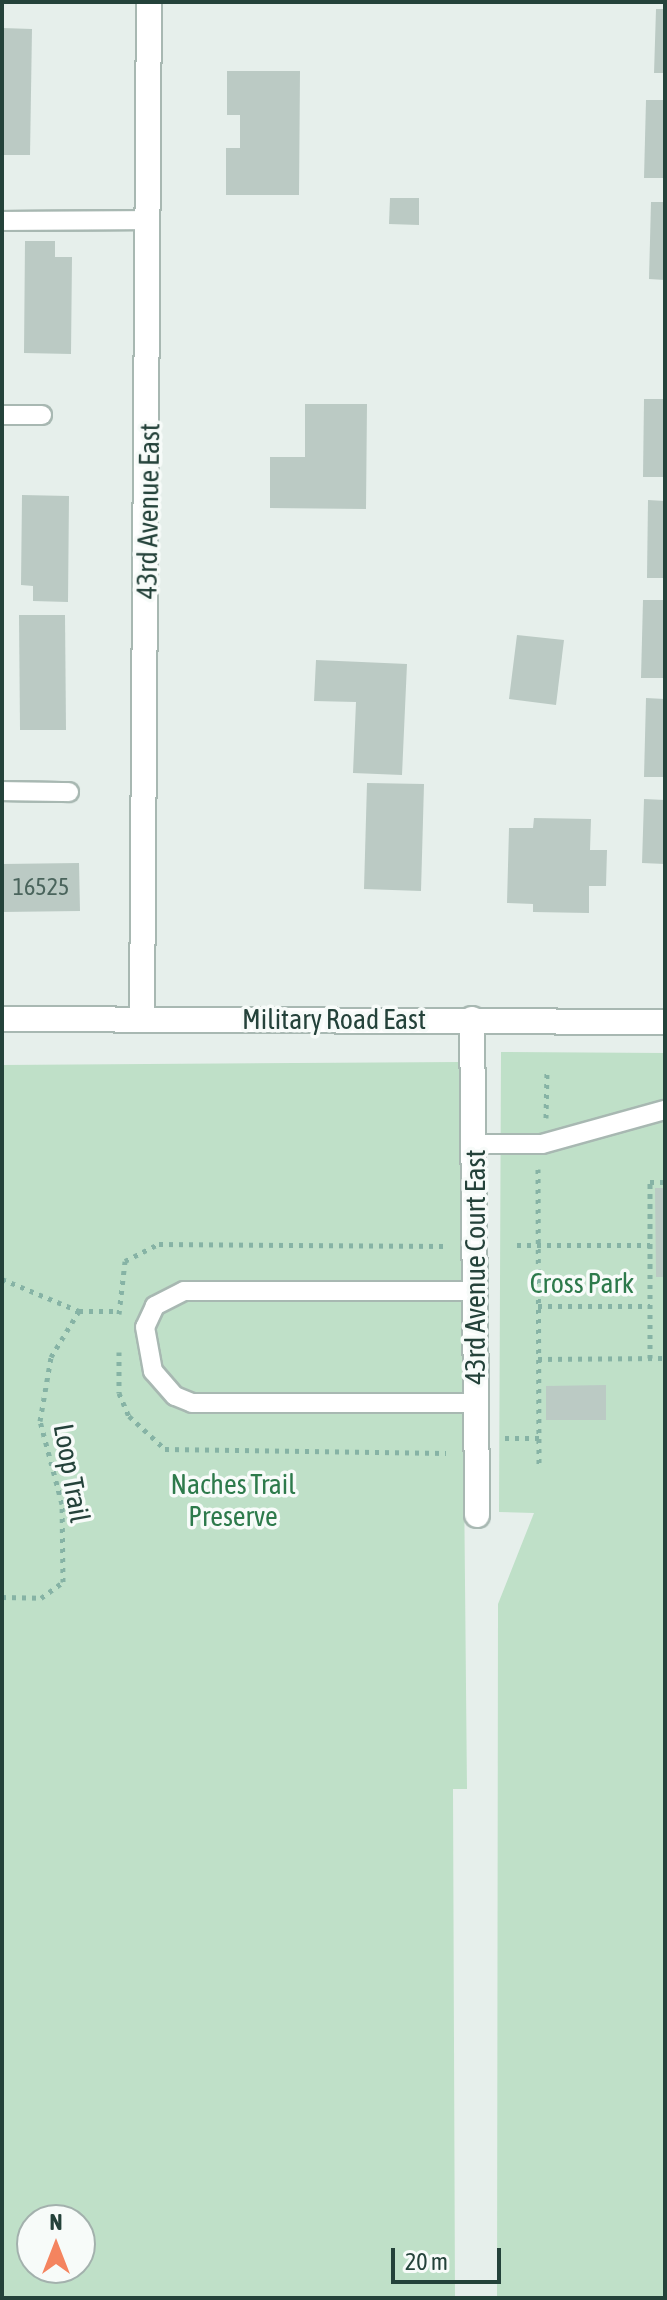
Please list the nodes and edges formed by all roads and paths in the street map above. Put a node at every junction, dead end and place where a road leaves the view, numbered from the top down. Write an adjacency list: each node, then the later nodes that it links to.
1 (149, 2): 2 (street, 43rd Avenue East)
2 (150, 220): 3 (lane); 10 (street, 43rd Avenue East)
3 (2, 221)
4 (2, 415): 5 (lane)
5 (42, 415)
6 (2, 791): 7 (lane)
7 (69, 792)
8 (2, 1019): 10 (street, Military Road East)
9 (472, 1019): 10 (street, Military Road East); 11 (street, Military Road East); 15 (street, 43rd Avenue Court East)
10 (142, 1020)
11 (665, 1022)
12 (547, 1072): 14 (path)
13 (665, 1110): 15 (lane)
14 (546, 1127)
15 (475, 1144): 23 (street, 43rd Avenue Court East)
16 (538, 1167): 19 (path)
17 (665, 1182): 20 (path)
18 (517, 1245): 19 (path)
19 (538, 1245): 20 (path); 24 (path)
20 (650, 1245): 25 (path)
21 (459, 1246): 27 (path)
22 (2, 1279): 26 (path)
23 (474, 1291): 33 (street, 43rd Avenue Court East); 33 (lane)
24 (538, 1306): 25 (path); 32 (path)
25 (650, 1306): 30 (path)
26 (79, 1311): 27 (path); 37 (path, Loop Trail)
27 (119, 1311): 28 (path)
28 (119, 1324)
29 (119, 1337): 34 (path)
30 (650, 1358): 31 (path); 32 (path)
31 (665, 1358)
32 (538, 1359): 35 (path)
33 (476, 1403): 36 (street, 43rd Avenue Court East)
34 (459, 1453)
35 (539, 1464)
36 (477, 1515)
37 (2, 1597)

